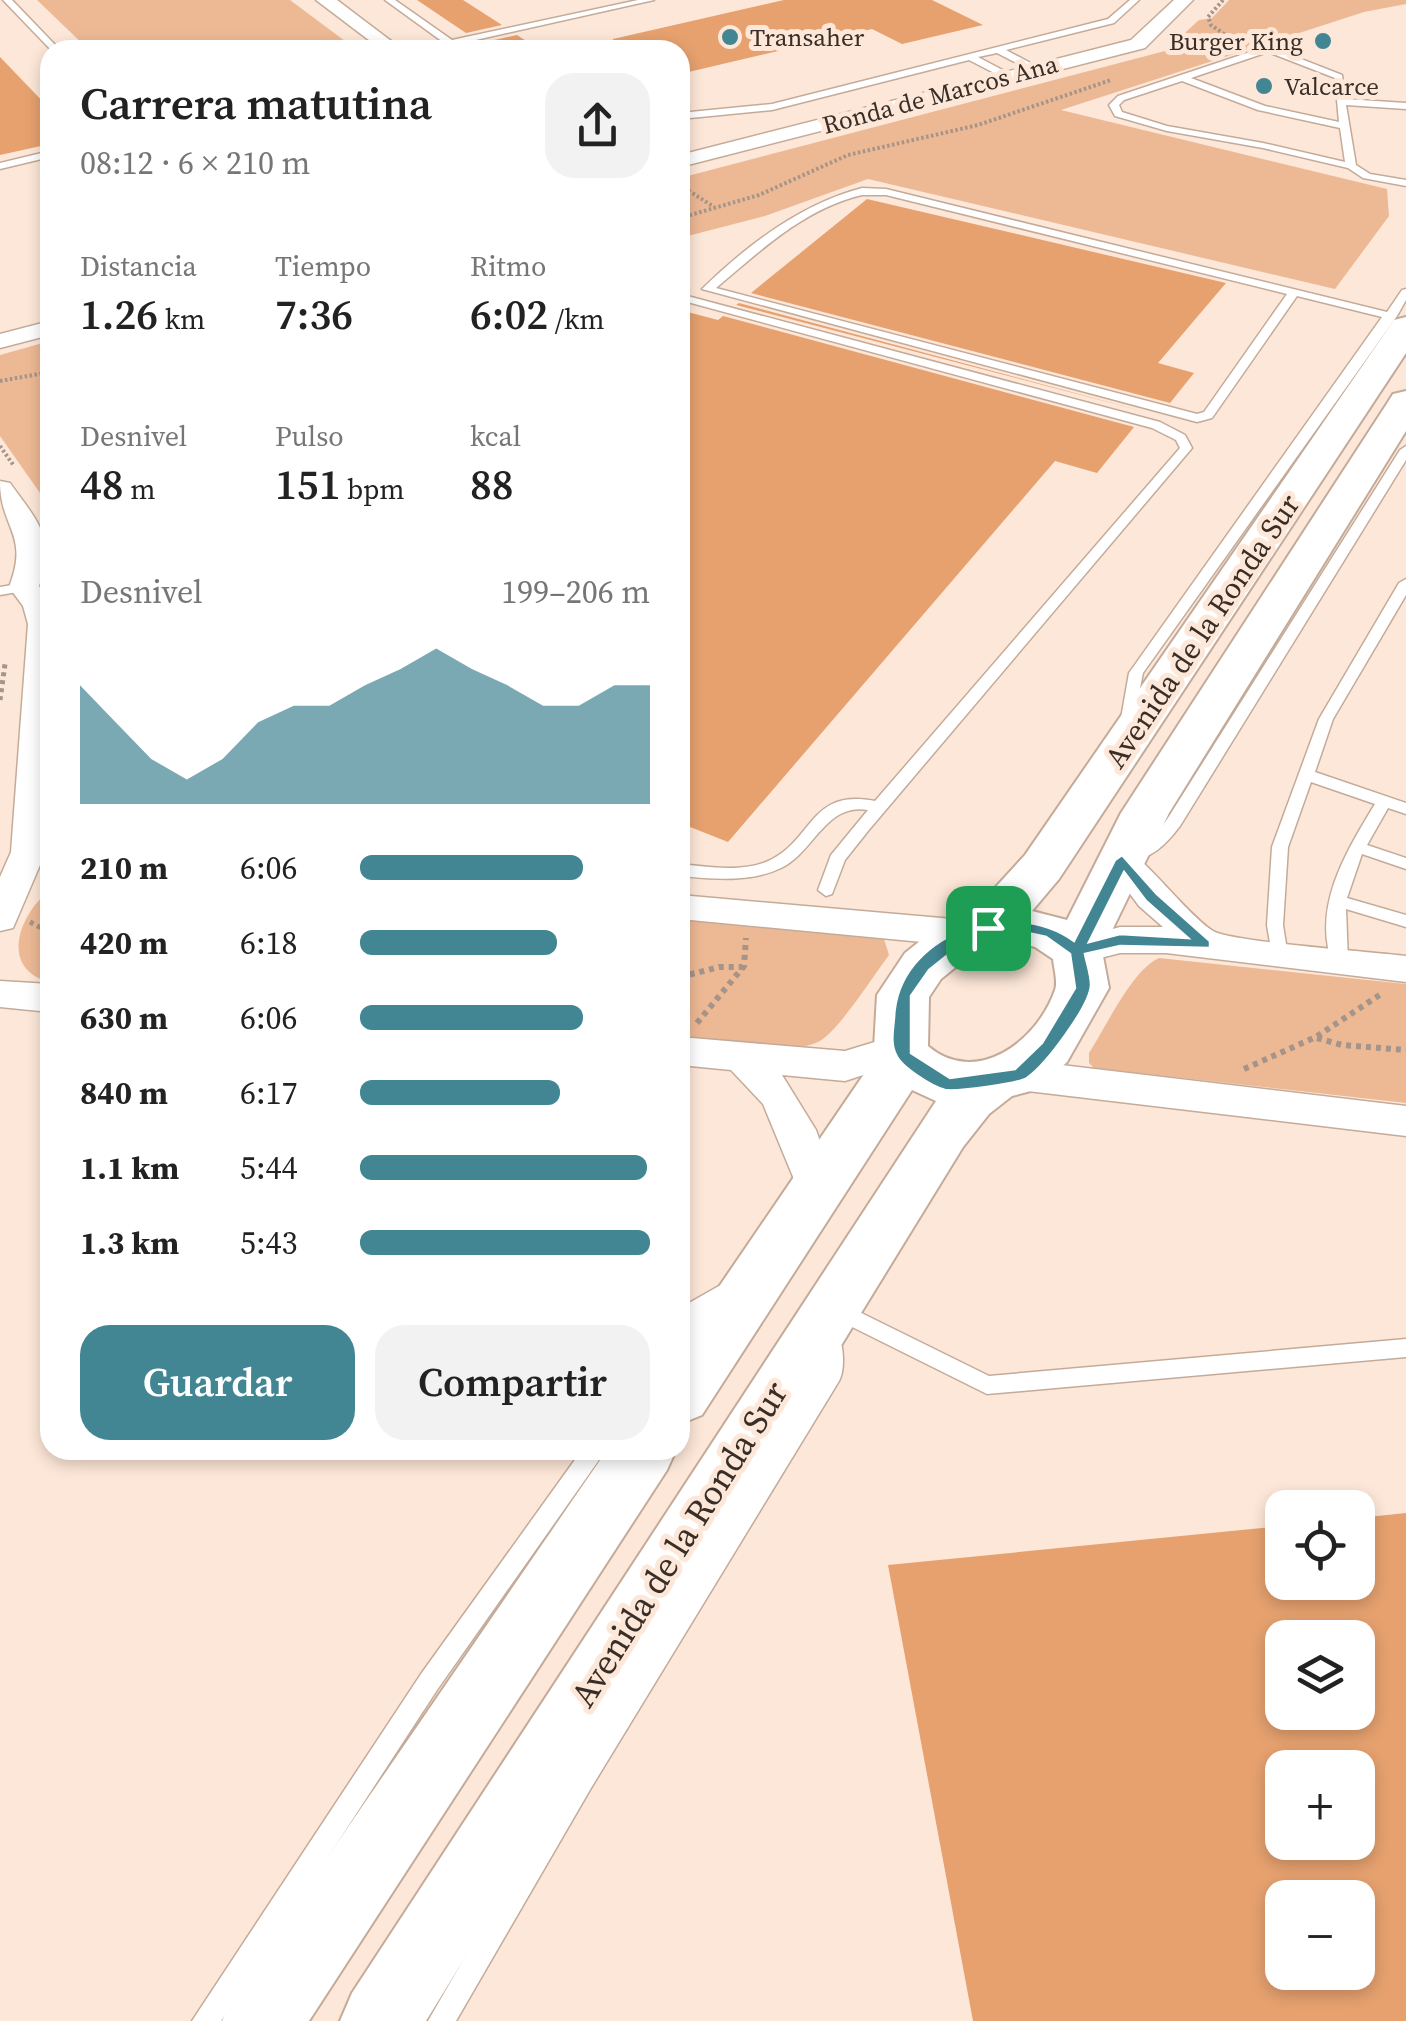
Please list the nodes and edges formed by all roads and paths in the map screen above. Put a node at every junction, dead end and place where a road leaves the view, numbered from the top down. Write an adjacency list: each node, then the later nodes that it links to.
1 (7, 0): 8 (lane)
2 (324, 0): 9 (street)
3 (389, 0): 10 (lane)
4 (650, 0): 11 (lane)
5 (1135, 0): 13 (lane)
6 (1184, 0): 15 (street, Ronda de Marcos Ana)
7 (1223, 0): 12 (path)
8 (46, 40)
9 (380, 40)
10 (447, 40)
11 (465, 40)
12 (1217, 49)
13 (998, 50): 14 (lane); 15 (lane)
14 (970, 57): 16 (lane); 21 (lane)
15 (1034, 69): 16 (street, Ronda de Marcos Ana)
16 (1007, 76): 24 (street, Ronda de Marcos Ana)
17 (1126, 76): 29 (path)
18 (1181, 77): 19 (lane); 22 (lane); 26 (lane)
19 (1342, 102): 20 (lane); 22 (lane)
20 (1406, 106)
21 (690, 115)
22 (1345, 126): 26 (lane)
23 (40, 156): 25 (lane)
24 (690, 158)
25 (0, 166)
26 (1351, 166): 27 (lane)
27 (1406, 183)
28 (690, 192): 29 (path)
29 (715, 208): 30 (path)
30 (690, 215)
31 (1294, 292): 31 (lane); 35 (lane)
32 (1406, 292): 35 (lane)
33 (690, 300): 50 (lane)
34 (40, 331): 36 (street)
35 (1392, 331): 63 (main road, Avenida de la Ronda Sur)
36 (0, 342)
37 (40, 374): 38 (path)
38 (0, 381)
39 (1406, 402): 54 (main road, Avenida de la Ronda Sur)
40 (1406, 450): 54 (lane)
41 (3, 494): 42 (street)
42 (40, 546)
43 (40, 554): 45 (street)
44 (1406, 583): 47 (lane)
45 (12, 589): 46 (street)
46 (40, 613)
47 (1308, 775): 49 (lane); 66 (lane)
48 (40, 796): 53 (street)
49 (1384, 801): 51 (lane); 52 (lane)
50 (878, 808): 56 (lane); 57 (lane)
51 (1406, 808)
52 (1357, 847): 55 (lane); 58 (lane)
53 (39, 853): 61 (street)
54 (1122, 860): 64 (street); 65 (main road, Avenida de la Ronda Sur)
55 (1406, 864)
56 (690, 870)
57 (826, 890)
58 (1336, 901): 62 (lane); 67 (lane)
59 (690, 907): 60 (street)
60 (747, 912): 63 (street); 68 (path)
61 (0, 919)
62 (1406, 921)
63 (976, 930): 65 (main road); 76 (main road)
64 (1205, 944): 65 (street); 66 (street)
65 (1077, 951): 79 (main road)
66 (1279, 956): 67 (street)
67 (1340, 961): 70 (street)
68 (744, 966): 69 (path); 74 (path)
69 (690, 974)
70 (1397, 976): 73 (path)
71 (0, 994): 72 (street)
72 (40, 997)
73 (1316, 1038): 75 (path); 80 (path)
74 (690, 1039)
75 (1406, 1050)
76 (903, 1052): 78 (street); 79 (main road); 82 (main road)
77 (690, 1053): 78 (street)
78 (744, 1060): 82 (street)
79 (1007, 1078): 80 (street); 84 (main road, Avenida de la Ronda Sur)
80 (1235, 1102): 81 (street)
81 (1406, 1121)
82 (817, 1189): 83 (main road)
83 (769, 1263): 85 (lane); 87 (main road)
84 (830, 1306): 86 (lane); 92 (main road, Avenida de la Ronda Sur); 93 (lane)
85 (690, 1318)
86 (1406, 1348)
87 (690, 1381)
88 (588, 1460): 90 (lane)
89 (637, 1460): 91 (main road)
90 (205, 2021)
91 (262, 2021)
92 (380, 2021)
93 (441, 2021)

